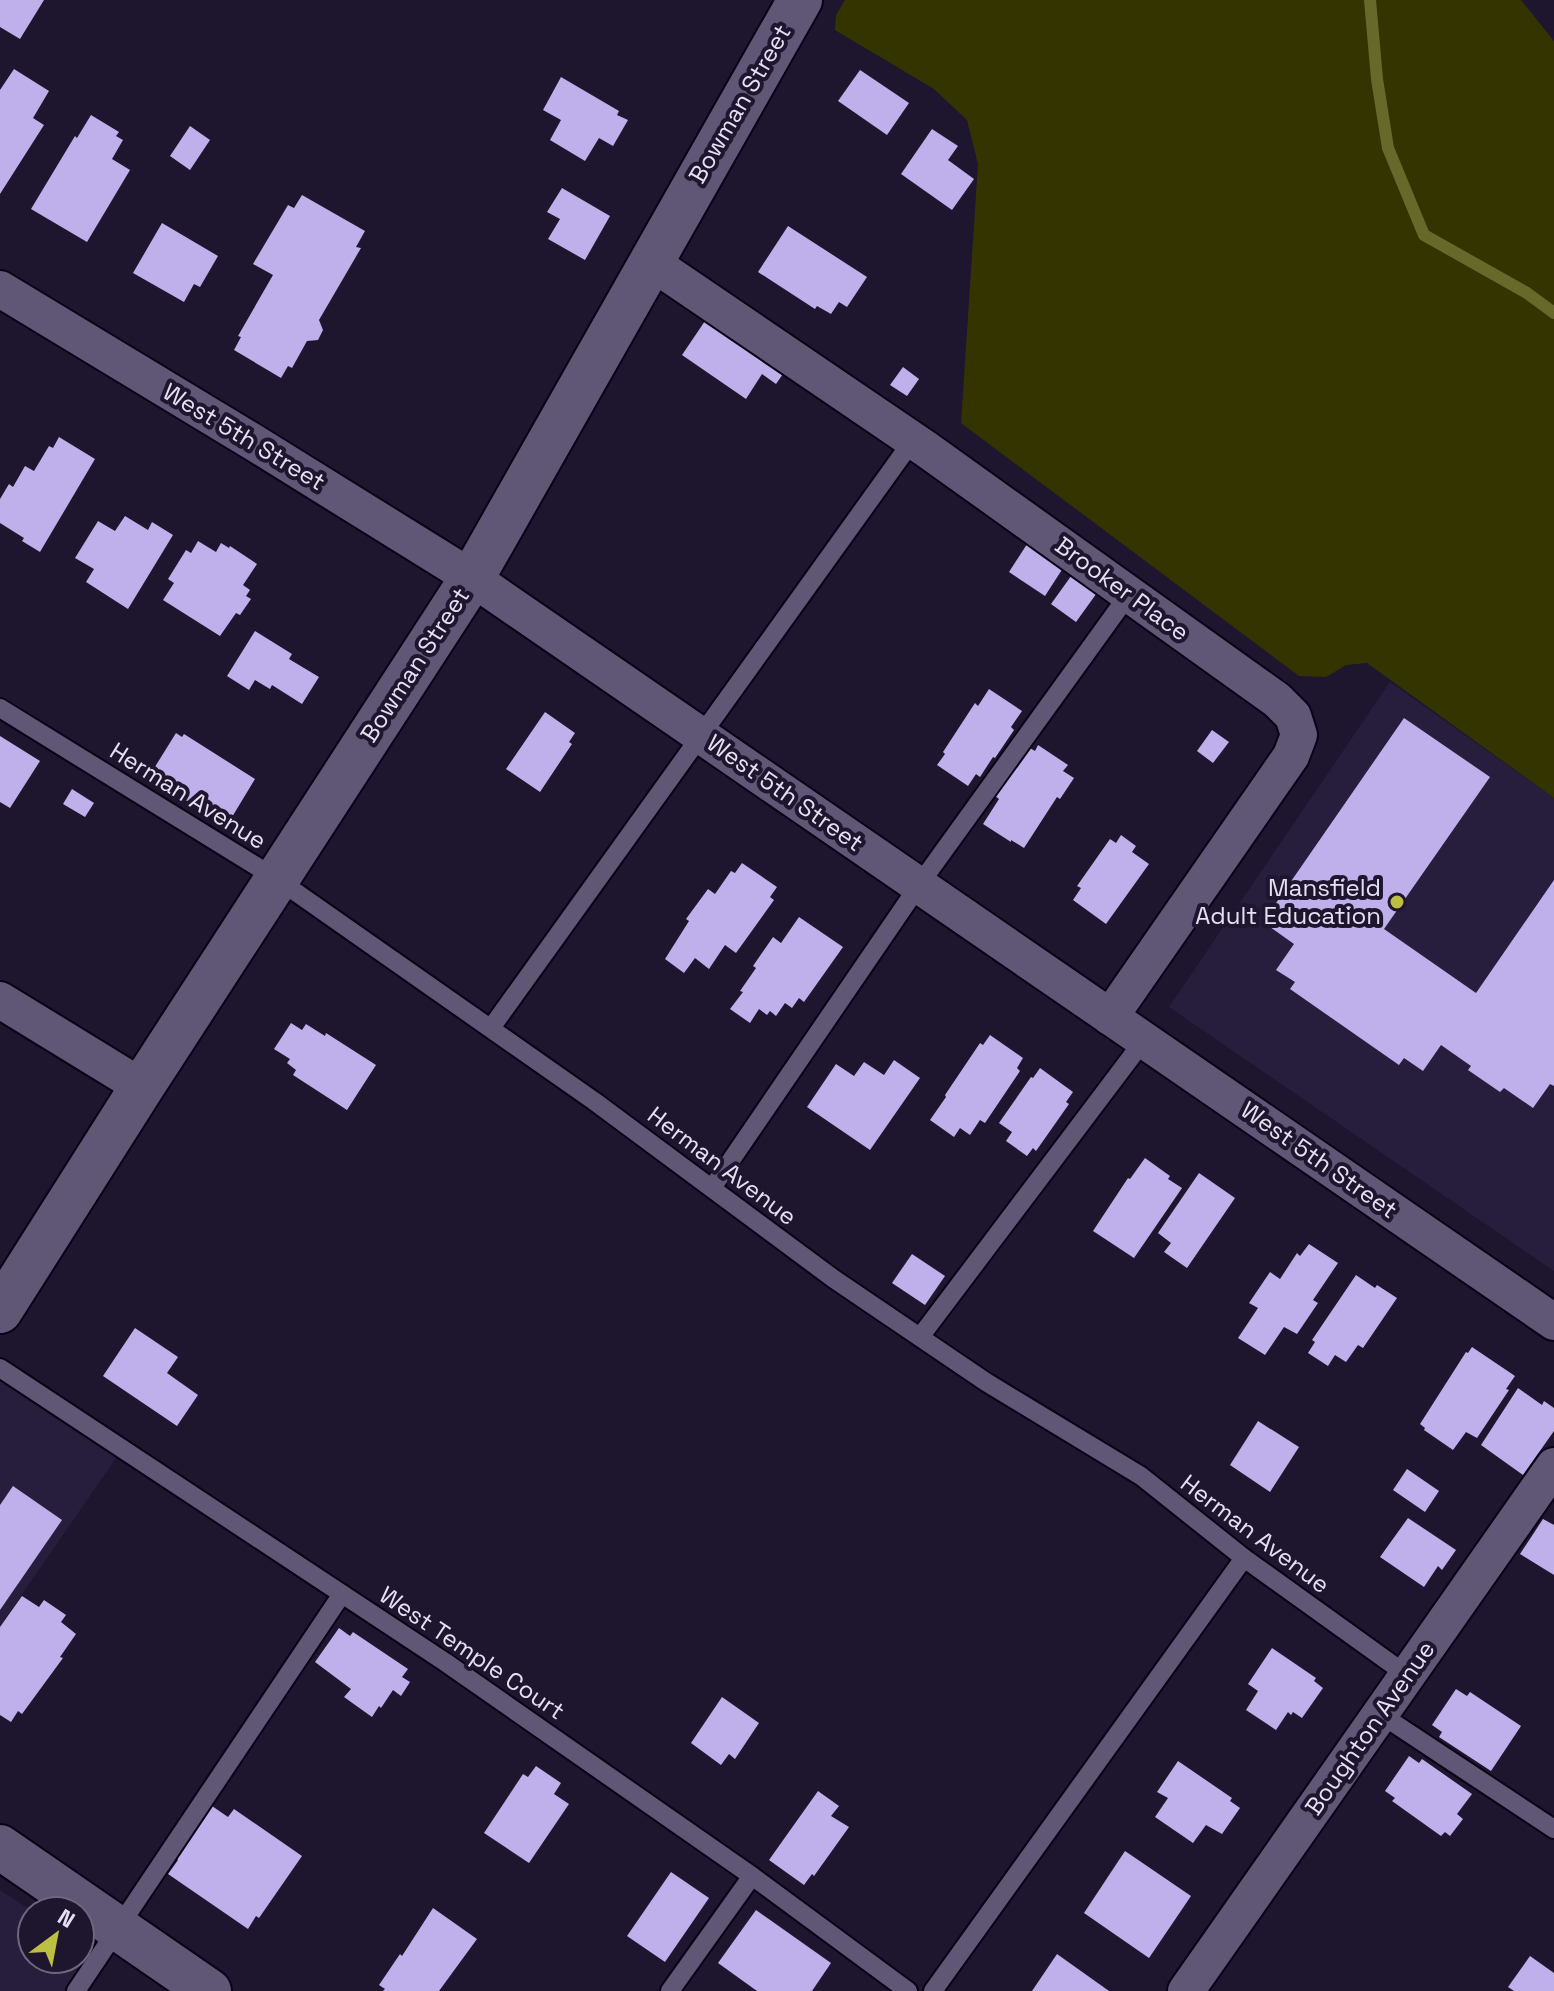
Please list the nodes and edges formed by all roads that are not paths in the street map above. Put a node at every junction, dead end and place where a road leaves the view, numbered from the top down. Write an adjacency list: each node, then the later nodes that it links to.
1 (800, 0): 2 (street, Bowman Street)
2 (651, 262): 4 (street, Brooker Place); 5 (street, Bowman Street)
3 (0, 289): 5 (street, West 5th Street)
4 (913, 440): 6 (street, Brooker Place); 8 (lane)
5 (472, 578): 8 (street, West 5th Street); 9 (street, Bowman Street)
6 (1129, 594): 10 (lane); 12 (street, Brooker Place)
7 (0, 708): 9 (lane, Herman Avenue)
8 (701, 735): 10 (street, West 5th Street); 13 (lane)
9 (277, 879): 13 (lane, Herman Avenue); 15 (street, Bowman Street)
10 (919, 885): 12 (street, West 5th Street); 16 (lane)
11 (0, 1000): 15 (street)
12 (1110, 1017): 14 (street, West 5th Street)
13 (491, 1028): 16 (lane, Herman Avenue)
14 (1144, 1040): 18 (street, West 5th Street); 19 (lane)
15 (142, 1087): 17 (street, Bowman Street)
16 (712, 1188): 19 (lane, Herman Avenue)
17 (0, 1311)
18 (1554, 1322)
19 (920, 1337): 22 (lane, Herman Avenue)
20 (0, 1368): 23 (lane, West Temple Court)
21 (1554, 1466): 24 (street, Boughton Avenue)
22 (1244, 1558): 24 (lane, Herman Avenue); 34 (lane)
23 (342, 1594): 28 (lane, West Temple Court); 29 (lane)
24 (1407, 1675): 25 (street, Boughton Avenue)
25 (1380, 1714): 26 (lane); 35 (street, Boughton Avenue)
26 (1554, 1829)
27 (0, 1847): 29 (street)
28 (752, 1876): 32 (lane); 33 (lane, West Temple Court)
29 (118, 1928): 30 (lane); 31 (street)
30 (76, 1991)
31 (209, 1991)
32 (670, 1991)
33 (908, 1991)
34 (933, 1991)
35 (1186, 1991)

